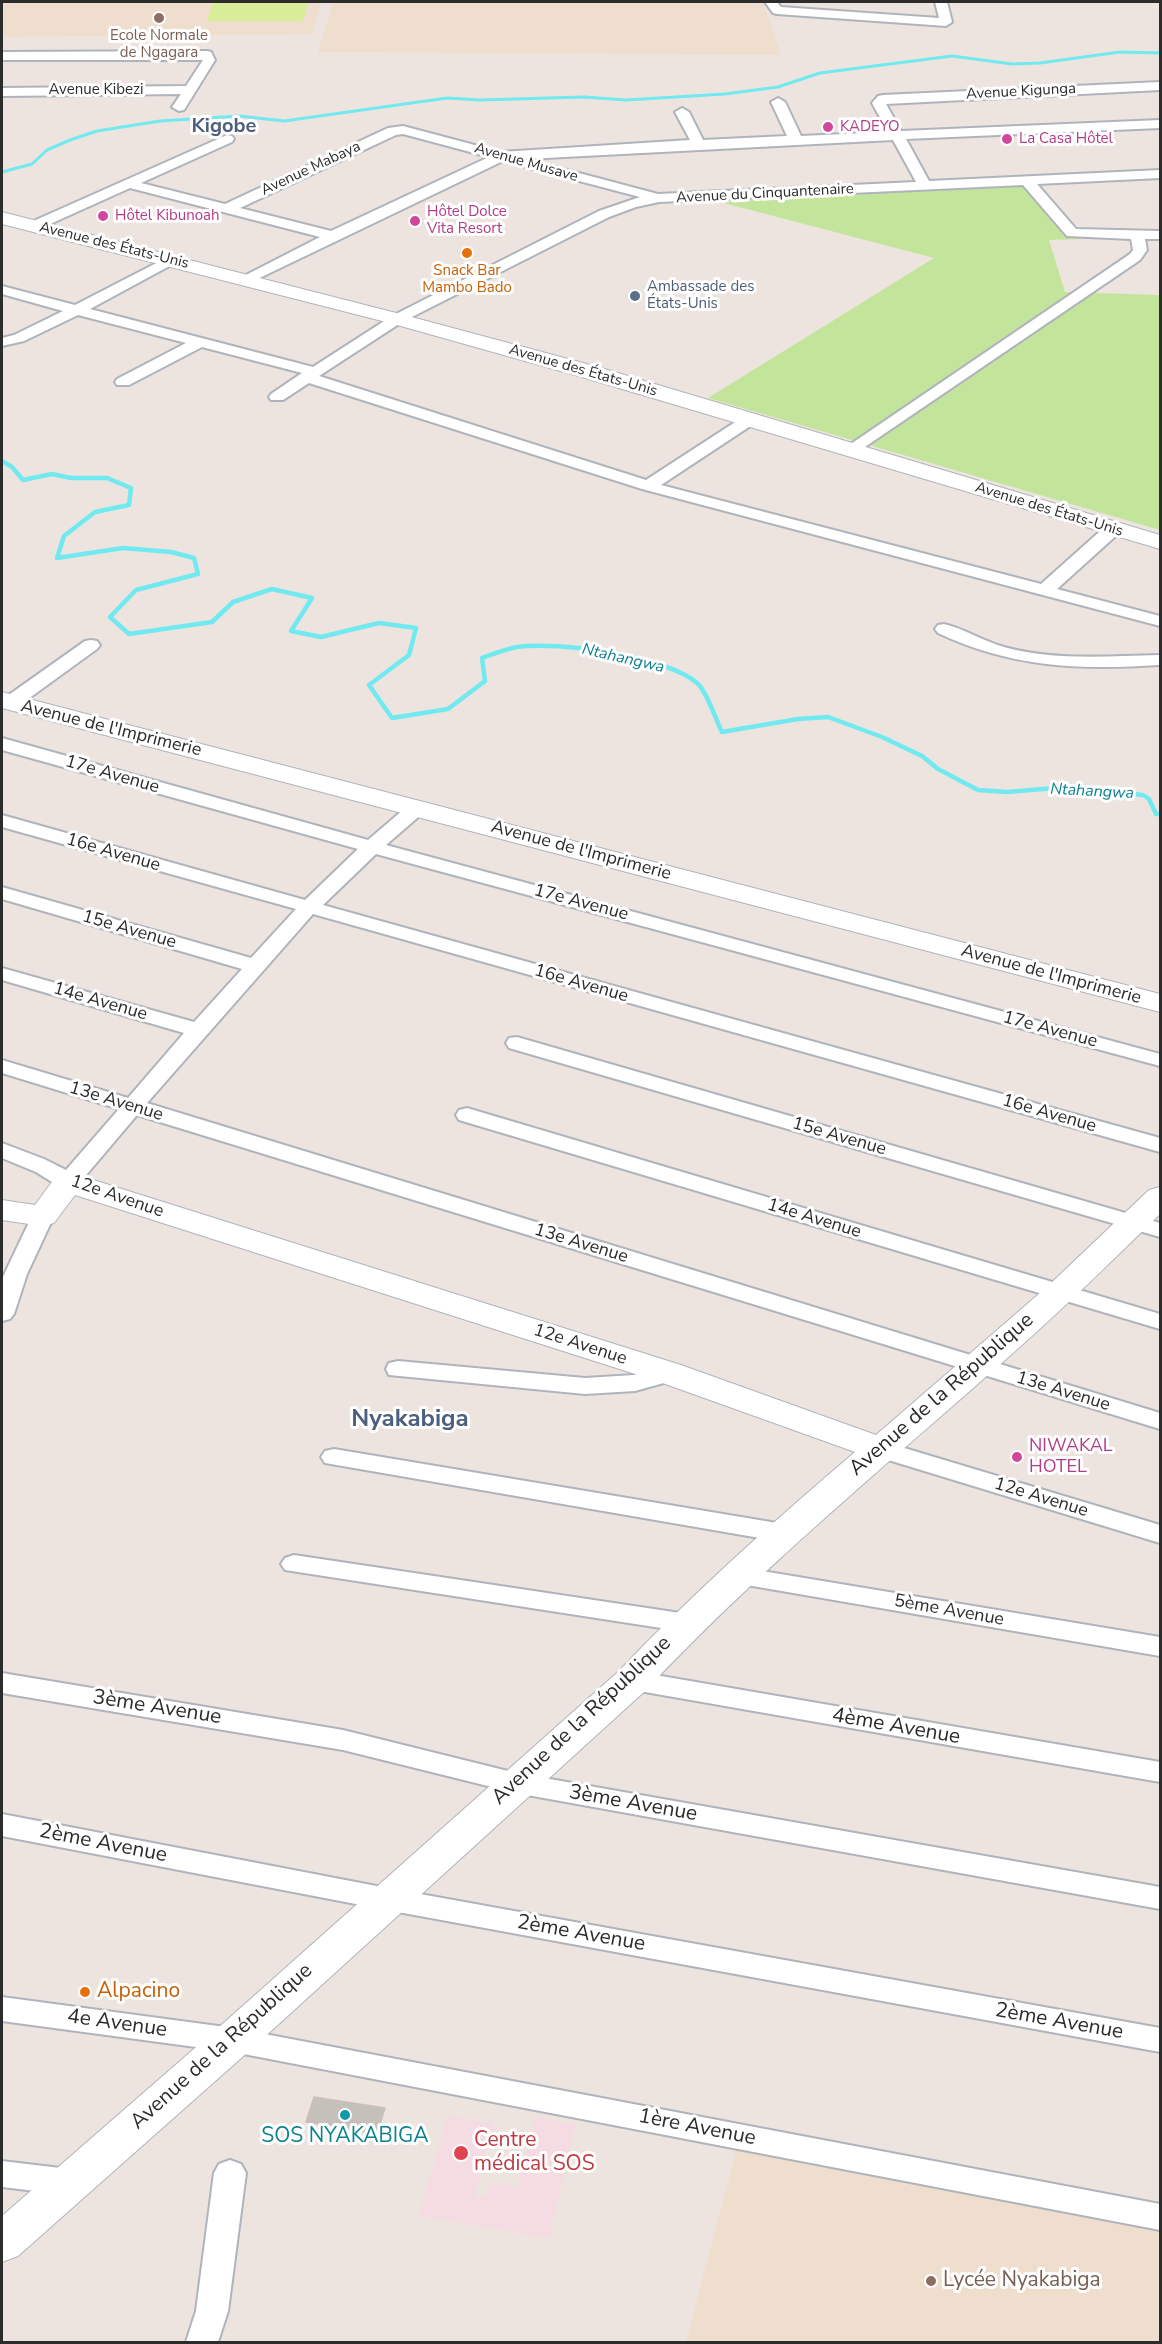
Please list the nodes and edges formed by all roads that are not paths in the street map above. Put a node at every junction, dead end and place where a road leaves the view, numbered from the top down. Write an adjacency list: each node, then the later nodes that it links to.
1 (771, 2): 4 (street)
2 (869, 2): 4 (street)
3 (941, 2): 4 (street)
4 (873, 17)
5 (2, 56): 7 (street)
6 (1161, 86): 14 (street, Avenue Kigunga)
7 (190, 90): 8 (street, Avenue Kibezi); 10 (street)
8 (2, 92)
9 (778, 102): 16 (street)
10 (179, 107)
11 (682, 112): 17 (street)
12 (1161, 124): 14 (street)
13 (393, 131): 18 (street, Avenue Musave); 24 (street, Avenue Mabaya)
14 (898, 135): 16 (street); 22 (street)
15 (227, 139): 21 (street)
16 (796, 140): 17 (street)
17 (698, 144): 18 (street)
18 (502, 156): 23 (street, Avenue Musave); 29 (street)
19 (1161, 174): 20 (street, Avenue du Cinquantenaire)
20 (1027, 181): 22 (street, Avenue du Cinquantenaire); 27 (street)
21 (130, 184): 24 (street); 26 (street)
22 (925, 186): 23 (street, Avenue du Cinquantenaire)
23 (659, 198): 34 (street, Avenue du Cinquantenaire)
24 (228, 208): 29 (street)
25 (2, 218): 26 (street, Avenue des États-Unis)
26 (34, 226): 30 (street, Avenue des États-Unis)
27 (1137, 235): 28 (street); 41 (street)
28 (1161, 235)
29 (333, 236): 31 (street)
30 (170, 260): 31 (street, Avenue des États-Unis); 33 (street)
31 (247, 280): 34 (street, Avenue des États-Unis)
32 (2, 290): 33 (street)
33 (75, 309): 35 (street); 36 (street)
34 (397, 319): 37 (street, Avenue du Cinquantenaire); 40 (street, Avenue des États-Unis)
35 (2, 342)
36 (198, 343): 37 (street); 38 (street)
37 (310, 375): 39 (street, Avenue du Cinquantenaire); 42 (street)
38 (123, 382)
39 (277, 397)
40 (749, 420): 41 (street, Avenue des États-Unis); 42 (street)
41 (850, 450): 43 (street, Avenue des États-Unis)
42 (648, 486): 45 (street)
43 (1113, 529): 44 (street, Avenue des États-Unis); 45 (street)
44 (1161, 542)
45 (1045, 590): 46 (street)
46 (1161, 621)
47 (944, 629): 49 (street)
48 (91, 645): 50 (street)
49 (1152, 660)
50 (10, 709): 52 (street, Avenue de l'Imprimerie)
51 (2, 744): 54 (street, 17e Avenue)
52 (417, 808): 54 (street); 59 (street, Avenue de l'Imprimerie)
53 (2, 821): 56 (street, 16e Avenue)
54 (372, 847): 56 (street); 62 (street, 17e Avenue)
55 (2, 892): 57 (street, 15e Avenue)
56 (308, 908): 57 (street); 66 (street, 16e Avenue)
57 (256, 966): 60 (street)
58 (2, 974): 60 (street, 14e Avenue)
59 (1161, 1004)
60 (198, 1030): 64 (street)
61 (517, 1043): 71 (street, 15e Avenue)
62 (1161, 1060)
63 (2, 1066): 64 (street, 13e Avenue)
64 (132, 1107): 68 (street); 76 (street, 13e Avenue)
65 (467, 1115): 73 (street, 14e Avenue)
66 (1161, 1145)
67 (2, 1150): 68 (street, 12e Avenue)
68 (68, 1182): 70 (street); 78 (street, 12e Avenue)
69 (2, 1210): 70 (street)
70 (43, 1216): 72 (street)
71 (1152, 1217): 73 (street, Avenue de la République)
72 (8, 1273): 74 (street)
73 (1060, 1293): 75 (street, 14e Avenue); 76 (street, Avenue de la République)
74 (2, 1314)
75 (1161, 1323)
76 (978, 1366): 79 (street, 13e Avenue); 80 (street, Avenue de la République)
77 (398, 1369): 78 (street)
78 (669, 1373): 80 (street, 12e Avenue)
79 (1161, 1421)
80 (880, 1449): 82 (street, Avenue de la République); 83 (street, 12e Avenue)
81 (334, 1457): 82 (street)
82 (783, 1533): 85 (street, Avenue de la République)
83 (1161, 1534)
84 (294, 1564): 86 (street)
85 (738, 1576): 86 (street, Avenue de la République); 87 (street, 5ème Avenue)
86 (687, 1623): 88 (street, Avenue de la République)
87 (1161, 1647)
88 (632, 1681): 90 (street, 4ème Avenue); 91 (street, Avenue de la République)
89 (2, 1683): 91 (street, 3ème Avenue)
90 (1161, 1772)
91 (516, 1783): 93 (street, 3ème Avenue); 94 (street, Avenue de la République)
92 (2, 1825): 94 (street, 2ème Avenue)
93 (1161, 1898)
94 (387, 1899): 96 (street, Avenue de la République); 97 (street, 2ème Avenue)
95 (2, 2009): 96 (street, 4e Avenue)
96 (233, 2040): 100 (street, Avenue de la République); 101 (street, 1ère Avenue)
97 (1161, 2040)
98 (230, 2173): 103 (street)
99 (2, 2174): 100 (street)
100 (69, 2182): 102 (street, Avenue de la République)
101 (1161, 2217)
102 (2, 2243)
103 (202, 2343)

